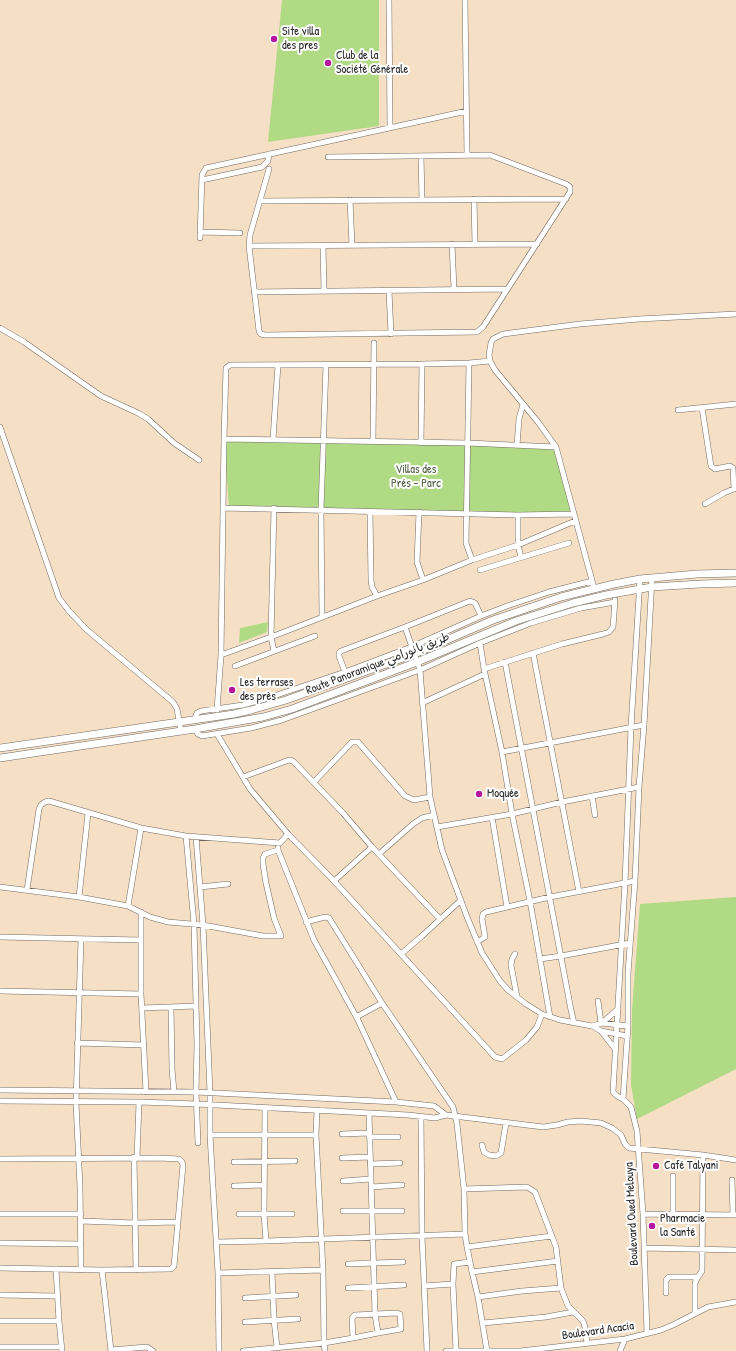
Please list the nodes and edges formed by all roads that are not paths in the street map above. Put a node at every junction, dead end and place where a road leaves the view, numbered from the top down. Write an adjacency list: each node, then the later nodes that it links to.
1 (389, 0): 4 (street)
2 (465, 0): 3 (street)
3 (467, 111): 4 (street); 6 (street)
4 (390, 128): 5 (street)
5 (269, 154): 10 (street); 10 (street)
6 (467, 155): 7 (street); 12 (street)
7 (421, 156): 8 (street); 14 (street)
8 (328, 157)
9 (269, 169): 15 (street)
10 (202, 180): 16 (street)
11 (474, 199): 12 (street); 14 (street); 18 (street)
12 (566, 199): 19 (street)
13 (350, 200): 14 (street); 15 (street); 21 (street)
14 (422, 200)
15 (260, 201): 22 (street)
16 (240, 233)
17 (452, 244): 18 (street); 21 (street); 23 (street)
18 (475, 244): 19 (street)
19 (537, 244): 24 (street)
20 (323, 245): 21 (street); 22 (street); 25 (street)
21 (352, 245)
22 (249, 246): 27 (street)
23 (454, 289): 24 (street); 26 (street)
24 (507, 289): 30 (street)
25 (324, 291): 26 (street); 27 (street)
26 (389, 291): 30 (street)
27 (254, 292): 30 (street)
28 (736, 314): 32 (street)
29 (0, 328): 51 (street)
30 (391, 334)
31 (374, 343): 34 (street)
32 (490, 361): 33 (street); 38 (street)
33 (469, 363): 35 (street); 48 (street)
34 (374, 364): 35 (street); 37 (street); 46 (street)
35 (422, 364): 47 (street)
36 (278, 365): 37 (street); 43 (street); 44 (street)
37 (326, 365): 45 (street)
38 (523, 404): 49 (street); 50 (street)
39 (736, 404): 40 (street)
40 (702, 408): 41 (street); 52 (street)
41 (678, 410)
42 (0, 427): 100 (street)
43 (224, 439): 44 (street); 54 (street)
44 (273, 439): 45 (street)
45 (323, 441): 46 (street); 56 (street)
46 (373, 441): 47 (street)
47 (421, 443): 48 (street)
48 (468, 443): 49 (street); 59 (street)
49 (517, 445): 50 (street)
50 (556, 447): 61 (street)
51 (199, 460)
52 (735, 489): 53 (street)
53 (705, 504)
54 (223, 508): 55 (street); 90 (street)
55 (274, 508): 56 (street); 85 (street)
56 (321, 510): 57 (street); 82 (street)
57 (370, 512): 58 (street); 79 (street)
58 (419, 512): 59 (street); 73 (street)
59 (466, 514): 62 (street); 68 (street)
60 (564, 514): 61 (street); 62 (street); 64 (street)
61 (573, 514): 63 (street)
62 (518, 515): 66 (street)
63 (575, 522): 64 (street); 75 (street)
64 (567, 525): 66 (street)
65 (569, 543): 67 (street)
66 (518, 545): 67 (street); 68 (street)
67 (521, 557): 69 (street)
68 (472, 560): 73 (street)
69 (480, 570)
70 (736, 572): 71 (street, Route Panoramique طريق بانورامي)
71 (652, 578): 72 (street, Route Panoramique طريق بانورامي); 76 (street)
72 (640, 579): 75 (street, Route Panoramique طريق بانورامي); 77 (street)
73 (423, 580): 79 (street)
74 (736, 583): 76 (street, Route Panoramique طريق بانورامي)
75 (593, 584): 81 (street); 88 (street, Route Panoramique طريق بانورامي)
76 (652, 587): 77 (street, Route Panoramique طريق بانورامي); 101 (street)
77 (640, 589): 78 (street, Route Panoramique طريق بانورامي); 102 (street)
78 (616, 593): 80 (street); 91 (street, Route Panoramique طريق بانورامي)
79 (377, 596): 82 (street)
80 (615, 602): 86 (street); 89 (street)
81 (481, 616): 83 (street); 88 (street)
82 (322, 617): 85 (street)
83 (405, 627): 88 (street); 96 (street)
84 (314, 636): 87 (street)
85 (271, 637): 87 (street); 90 (street)
86 (480, 643): 94 (street); 95 (street)
87 (274, 651): 93 (street)
88 (413, 651): 91 (street); 96 (street); 99 (street, Route Panoramique طريق بانورامي)
89 (533, 653): 92 (street); 106 (street)
90 (221, 655): 98 (street)
91 (417, 662): 94 (street); 103 (street, Route Panoramique طريق بانورامي)
92 (505, 662): 95 (street); 108 (street)
93 (235, 666)
94 (420, 670): 97 (street); 105 (street)
95 (485, 671): 97 (street); 109 (street)
96 (345, 672): 98 (street)
97 (422, 703): 116 (street)
98 (217, 710): 99 (street)
99 (194, 720): 100 (street, Route Panoramique طريق بانورامي)
100 (180, 722): 104 (street); 107 (street, Route Panoramique طريق بانورامي)
101 (644, 725): 102 (street); 113 (street)
102 (631, 727): 106 (street); 114 (street)
103 (195, 729): 104 (street, Route Panoramique طريق بانورامي); 105 (street)
104 (181, 731): 110 (street, Route Panoramique طريق بانورامي)
105 (217, 734): 111 (street)
106 (550, 742): 108 (street); 117 (street)
107 (0, 748)
108 (521, 748): 109 (street); 118 (street)
109 (502, 752): 120 (street)
110 (0, 758)
111 (243, 777): 112 (street); 126 (street)
112 (314, 782): 116 (street); 130 (street)
113 (639, 787): 114 (street); 134 (street)
114 (628, 789): 115 (street); 135 (street)
115 (592, 796): 117 (street); 122 (street)
116 (430, 797): 121 (street)
117 (562, 802): 118 (street); 140 (street)
118 (534, 808): 120 (street); 142 (street)
119 (88, 813): 125 (street); 139 (street); 141 (street)
120 (512, 814): 123 (street); 144 (street)
121 (434, 815): 124 (street); 132 (street)
122 (594, 815)
123 (492, 818): 124 (street); 146 (street)
124 (436, 827): 143 (street)
125 (140, 828): 127 (street); 145 (street)
126 (288, 834): 129 (street); 133 (street)
127 (186, 836): 128 (street); 150 (street)
128 (196, 837): 129 (street); 138 (street)
129 (280, 843): 131 (street)
130 (372, 847): 132 (street); 133 (street)
131 (278, 850): 149 (street); 151 (street)
132 (379, 854): 148 (street)
133 (334, 881): 158 (street)
134 (635, 881): 135 (street); 156 (street)
135 (625, 883): 140 (street); 157 (street)
136 (228, 884): 138 (street)
137 (0, 887): 139 (street)
138 (200, 887): 151 (street)
139 (28, 890): 141 (street)
140 (579, 892): 142 (street)
141 (80, 897): 145 (street)
142 (550, 897): 144 (street); 160 (street)
143 (460, 900): 148 (street); 155 (street)
144 (530, 901): 146 (street); 161 (street)
145 (128, 906): 147 (street)
146 (507, 907): 155 (street)
147 (141, 912): 150 (street); 154 (street)
148 (440, 919): 158 (street)
149 (306, 922): 167 (street); 174 (street)
150 (194, 924): 151 (street); 168 (street)
151 (203, 925): 191 (street)
152 (0, 937): 153 (street)
153 (80, 939): 154 (street); 163 (street)
154 (140, 940): 164 (street)
155 (477, 942): 165 (street)
156 (630, 943): 157 (street); 179 (street)
157 (621, 945): 160 (street); 171 (street)
158 (401, 954): 172 (street)
159 (515, 954): 165 (street)
160 (561, 956): 161 (street); 175 (street)
161 (540, 959): 173 (street)
162 (0, 991): 163 (street)
163 (79, 993): 164 (street); 183 (street)
164 (141, 994): 170 (street)
165 (517, 997): 172 (street)
166 (598, 1001): 176 (street)
167 (382, 1003): 174 (street); 204 (street)
168 (196, 1006): 169 (street); 190 (street)
169 (171, 1007): 170 (street); 189 (street)
170 (142, 1008): 184 (street)
171 (618, 1009): 176 (street); 177 (street)
172 (542, 1014): 173 (street)
173 (550, 1017): 175 (street)
174 (357, 1018): 196 (street)
175 (574, 1023): 178 (street)
176 (602, 1023): 177 (street); 178 (street)
177 (617, 1025): 179 (street); 181 (street)
178 (592, 1026): 180 (street)
179 (628, 1026): 182 (street)
180 (601, 1031): 181 (street); 185 (street)
181 (616, 1034): 182 (street); 185 (street)
182 (627, 1036): 192 (street)
183 (77, 1043): 184 (street); 187 (street)
184 (144, 1045): 188 (street)
185 (615, 1049): 192 (street, Boulevard Oued Melouya)
186 (0, 1090): 187 (street)
187 (76, 1090): 188 (street); 194 (street)
188 (146, 1092): 189 (street)
189 (174, 1092): 190 (street)
190 (196, 1092): 191 (street); 197 (street)
191 (210, 1093): 196 (street); 198 (street)
192 (623, 1099): 214 (street, Boulevard Oued Melouya)
193 (0, 1101): 194 (street)
194 (76, 1102): 195 (street); 218 (street)
195 (139, 1102): 197 (street); 216 (street)
196 (396, 1102): 202 (street)
197 (196, 1104): 198 (street); 212 (street)
198 (210, 1105): 199 (street); 208 (street)
199 (265, 1108): 200 (street); 206 (street)
200 (317, 1110): 201 (street); 209 (street)
201 (369, 1113): 203 (street); 210 (street)
202 (446, 1115): 203 (street); 204 (street)
203 (421, 1116): 253 (street)
204 (455, 1116): 205 (street); 235 (street)
205 (506, 1123): 213 (street); 214 (street)
206 (265, 1134): 208 (street); 209 (street); 224 (street)
207 (342, 1134): 210 (street)
208 (210, 1135): 258 (street)
209 (316, 1135): 256 (street)
210 (369, 1135): 211 (street); 217 (street)
211 (398, 1137)
212 (198, 1143)
213 (482, 1146)
214 (638, 1148): 215 (street); 245 (street, Boulevard Oued Melouya)
215 (702, 1155): 221 (street); 247 (street)
216 (136, 1157): 218 (street); 250 (street); 251 (street)
217 (370, 1157): 219 (street); 226 (street)
218 (79, 1158): 220 (street); 241 (street)
219 (342, 1158)
220 (0, 1159)
221 (736, 1160)
222 (294, 1161): 224 (street)
223 (234, 1162): 224 (street)
224 (264, 1162): 231 (street)
225 (400, 1163): 226 (street)
226 (370, 1164): 228 (street)
227 (672, 1176): 246 (street)
228 (371, 1179): 230 (street); 234 (street)
229 (732, 1180): 236 (street)
230 (343, 1181)
231 (264, 1185): 233 (street); 243 (street)
232 (402, 1185): 234 (street)
233 (234, 1186)
234 (371, 1187): 238 (street)
235 (464, 1189): 252 (street); 254 (street)
236 (734, 1198): 248 (street)
237 (343, 1211): 238 (street)
238 (372, 1211): 239 (street); 255 (street)
239 (402, 1211)
240 (0, 1214): 241 (street)
241 (81, 1214): 249 (street)
242 (239, 1214): 243 (street)
243 (264, 1214): 244 (street); 257 (street)
244 (292, 1214)
245 (643, 1214): 246 (street); 262 (street, Boulevard Oued Melouya)
246 (673, 1214): 247 (street)
247 (702, 1214): 248 (street); 263 (street)
248 (735, 1215)
249 (81, 1221): 251 (street); 260 (street)
250 (178, 1222): 251 (street); 274 (street)
251 (135, 1223): 274 (street)
252 (466, 1234): 253 (street); 261 (street)
253 (422, 1236): 255 (street); 283 (street)
254 (552, 1236): 261 (street); 265 (street)
255 (372, 1237): 256 (street); 268 (street)
256 (322, 1239): 257 (street); 275 (street)
257 (266, 1241): 258 (street)
258 (217, 1242): 278 (street)
259 (0, 1243): 260 (street)
260 (81, 1244): 272 (street)
261 (467, 1247): 267 (street)
262 (644, 1248): 263 (street); 304 (street, Boulevard Oued Melouya)
263 (702, 1249): 264 (street); 279 (street)
264 (736, 1250)
265 (558, 1260): 277 (street); 285 (street)
266 (403, 1262): 268 (street)
267 (470, 1262): 277 (street); 280 (street)
268 (374, 1263): 269 (street); 281 (street)
269 (348, 1264)
270 (0, 1268): 271 (street)
271 (56, 1269): 272 (street); 289 (street)
272 (81, 1270): 273 (street)
273 (102, 1270): 274 (street); 312 (street)
274 (136, 1270)
275 (323, 1270): 276 (street); 307 (street)
276 (272, 1272): 278 (street); 290 (street)
277 (472, 1272): 291 (street)
278 (218, 1273): 314 (street)
279 (698, 1277): 286 (street); 295 (street)
280 (453, 1284): 283 (street); 319 (street)
281 (375, 1286): 282 (street); 284 (street); 296 (street)
282 (404, 1286)
283 (424, 1286): 317 (street)
284 (348, 1288)
285 (561, 1288): 291 (street); 294 (street)
286 (666, 1293)
287 (0, 1295): 289 (street)
288 (296, 1295): 290 (street)
289 (57, 1296): 300 (street)
290 (273, 1296): 292 (street); 298 (street)
291 (478, 1297): 302 (street)
292 (245, 1298)
293 (736, 1302): 295 (street, Boulevard Acacia)
294 (573, 1312): 302 (street); 308 (street)
295 (695, 1313): 304 (street, Boulevard Acacia)
296 (375, 1314): 303 (street); 303 (street); 305 (street)
297 (298, 1319): 298 (street)
298 (274, 1320): 301 (street); 310 (street)
299 (0, 1321): 300 (street)
300 (58, 1321): 311 (street)
301 (245, 1322)
302 (483, 1323): 321 (street)
303 (378, 1333): 305 (street)
304 (647, 1333): 306 (street, Boulevard Acacia)
305 (353, 1338): 307 (street)
306 (625, 1339): 308 (street, Boulevard Acacia); 322 (street)
307 (324, 1343): 310 (street); 316 (street)
308 (587, 1343): 321 (street, Boulevard Acacia)
309 (0, 1347): 311 (street)
310 (277, 1347): 315 (street)
311 (62, 1349)
312 (111, 1351): 313 (street)
313 (152, 1351)
314 (219, 1351)
315 (243, 1351)
316 (325, 1351)
317 (426, 1351)
318 (446, 1351): 319 (street, Boulevard Acacia)
319 (456, 1351): 320 (street, Boulevard Acacia)
320 (464, 1351): 321 (street, Boulevard Acacia)
321 (487, 1351)
322 (620, 1351)

